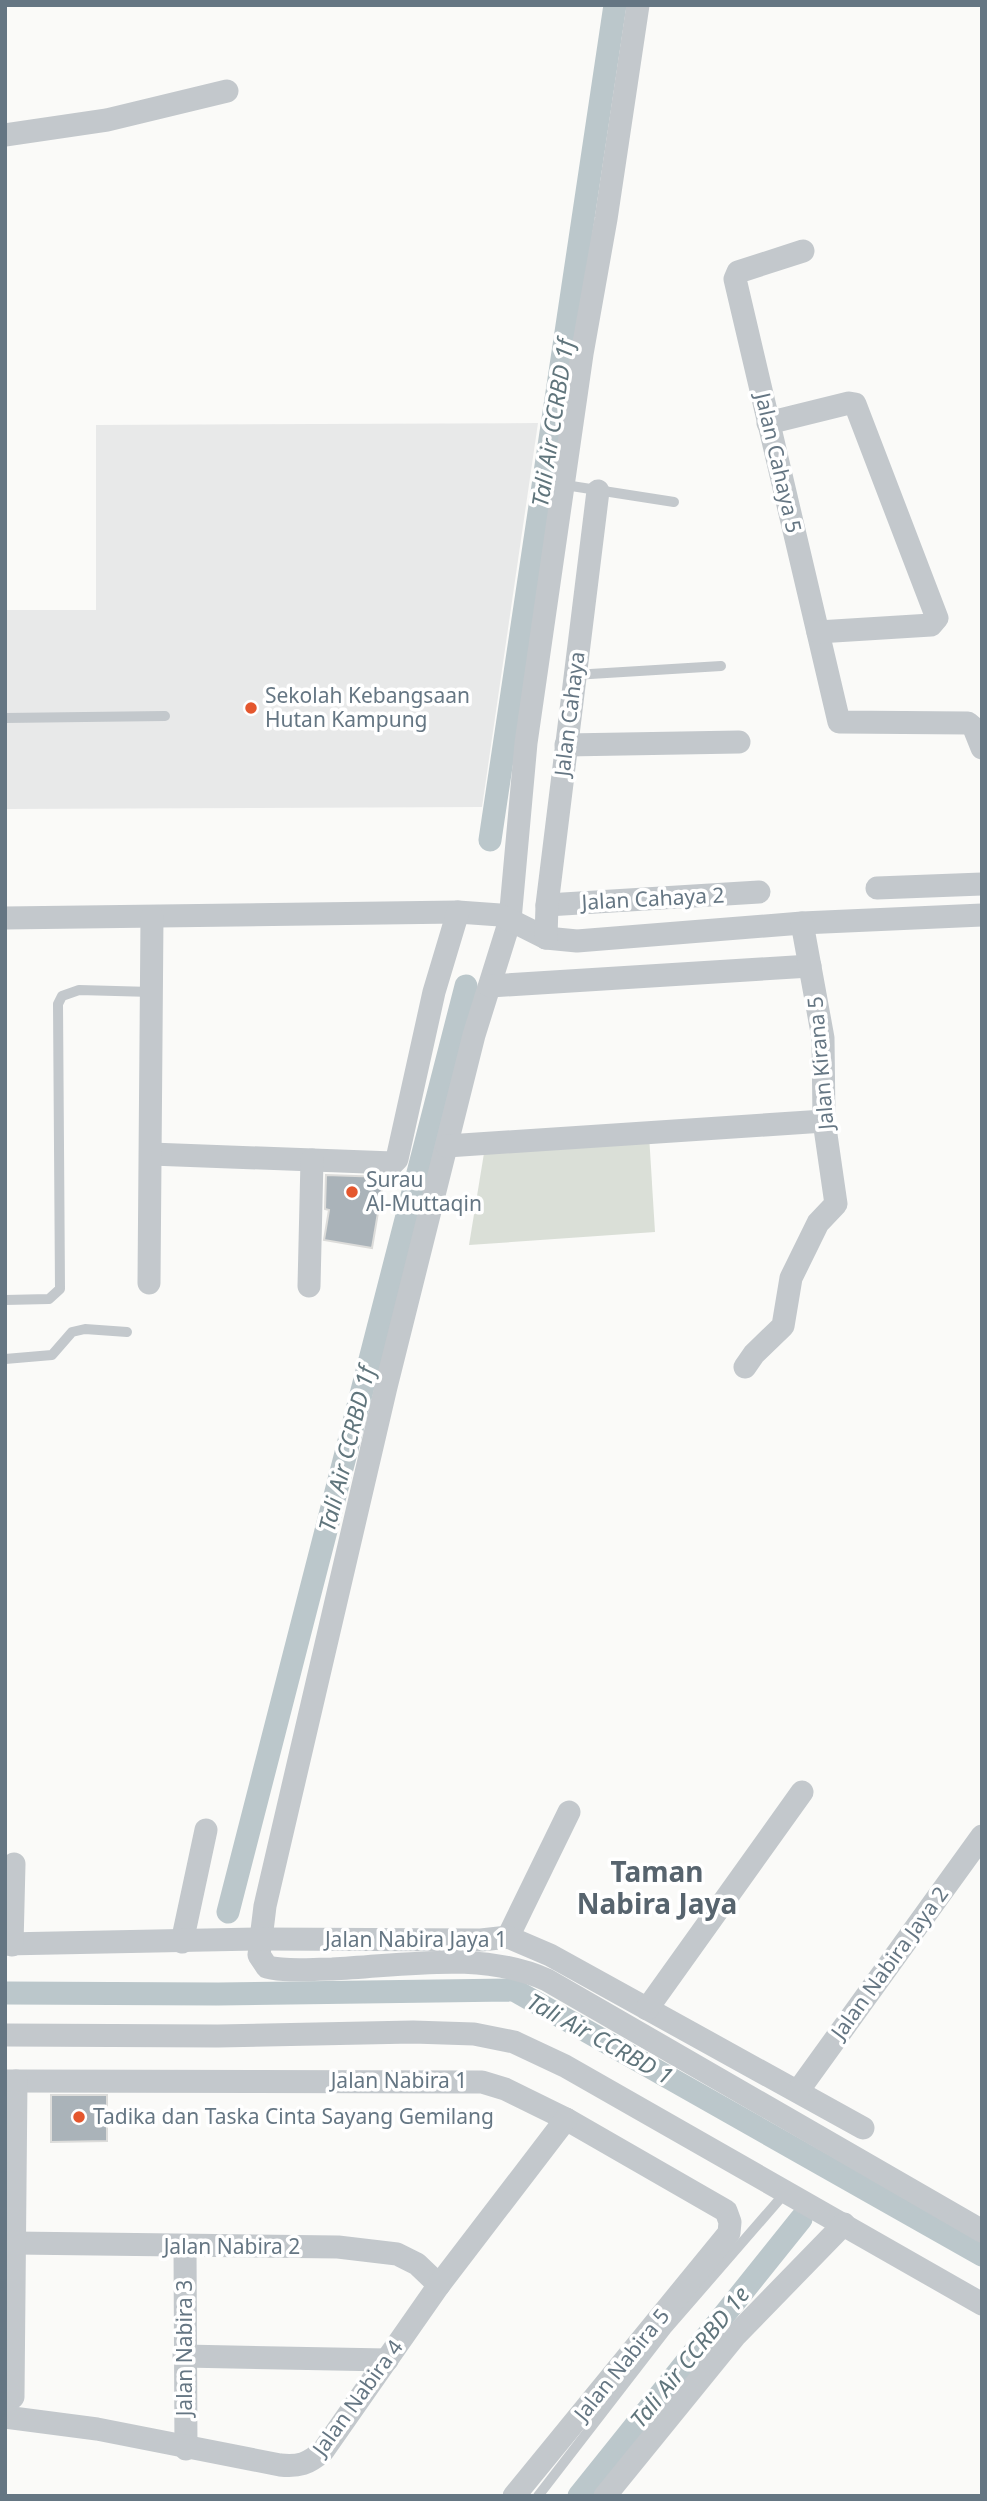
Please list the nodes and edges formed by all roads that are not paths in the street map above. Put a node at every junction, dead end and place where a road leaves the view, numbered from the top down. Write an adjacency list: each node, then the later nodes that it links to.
1 (638, 5): 6 (street)
2 (227, 91): 3 (street)
3 (5, 135)
4 (803, 251): 5 (street, Jalan Cahaya 5)
5 (768, 423): 9 (street, Jalan Cahaya 5); 9 (street)
6 (565, 485): 7 (lane); 25 (street)
7 (598, 491): 8 (lane); 11 (street, Jalan Cahaya)
8 (674, 502)
9 (818, 632): 16 (street, Jalan Cahaya 5)
10 (722, 666): 11 (lane)
11 (574, 675): 15 (street, Jalan Cahaya)
12 (165, 716): 13 (lane)
13 (5, 718)
14 (738, 742): 15 (street)
15 (566, 745): 20 (street, Jalan Cahaya)
16 (982, 748)
17 (982, 884): 18 (street)
18 (877, 888)
19 (759, 892): 20 (street, Jalan Cahaya 2)
20 (547, 905): 27 (street, Jalan Cahaya)
21 (458, 912): 23 (street); 25 (street); 34 (street)
22 (982, 915): 26 (street)
23 (152, 917): 24 (street); 30 (street)
24 (5, 918)
25 (510, 920): 27 (street); 29 (street)
26 (802, 923): 27 (street); 28 (street, Jalan Kirana 5)
27 (546, 938)
28 (810, 966): 29 (street); 31 (street, Jalan Kirana 5)
29 (490, 986): 32 (street)
30 (152, 992): 33 (street); 37 (lane)
31 (824, 1121): 32 (street); 40 (street, Jalan Kirana 5)
32 (447, 1146): 47 (street)
33 (151, 1154): 34 (street); 35 (street)
34 (312, 1160): 36 (street)
35 (149, 1283)
36 (309, 1286)
37 (5, 1300)
38 (127, 1332): 39 (lane)
39 (5, 1359)
40 (745, 1367)
41 (802, 1792): 50 (street)
42 (569, 1812): 46 (street)
43 (206, 1830): 48 (street)
44 (982, 1836): 53 (street, Jalan Nabira Jaya 2)
45 (14, 1864): 49 (street)
46 (508, 1937): 47 (street, Jalan Nabira Jaya 1); 50 (street, Jalan Nabira Jaya 1)
47 (259, 1940): 48 (street, Jalan Nabira Jaya 1); 58 (street)
48 (182, 1942): 49 (street, Jalan Nabira Jaya 1)
49 (9, 1945)
50 (647, 2008): 53 (street, Jalan Nabira Jaya 1)
51 (5, 2035): 56 (street)
52 (11, 2081): 54 (street, Jalan Nabira 1); 60 (street)
53 (798, 2091): 55 (street, Jalan Nabira Jaya 1)
54 (566, 2119): 59 (street, Jalan Nabira 1); 62 (street, Jalan Nabira 4)
55 (863, 2128)
56 (785, 2193): 57 (street); 69 (lane)
57 (844, 2224): 63 (street); 70 (street)
58 (982, 2231)
59 (729, 2233): 68 (street, Jalan Nabira 5)
60 (15, 2243): 61 (street, Jalan Nabira 2); 66 (street)
61 (185, 2247): 62 (street, Jalan Nabira 2); 64 (street, Jalan Nabira 3)
62 (439, 2285): 65 (street, Jalan Nabira 4)
63 (982, 2304)
64 (184, 2356): 65 (street); 67 (street, Jalan Nabira 3)
65 (387, 2360): 67 (street, Jalan Nabira 4)
66 (9, 2407): 67 (street, Jalan Nabira 4)
67 (186, 2449)
68 (514, 2496)
69 (538, 2496)
70 (605, 2496)

